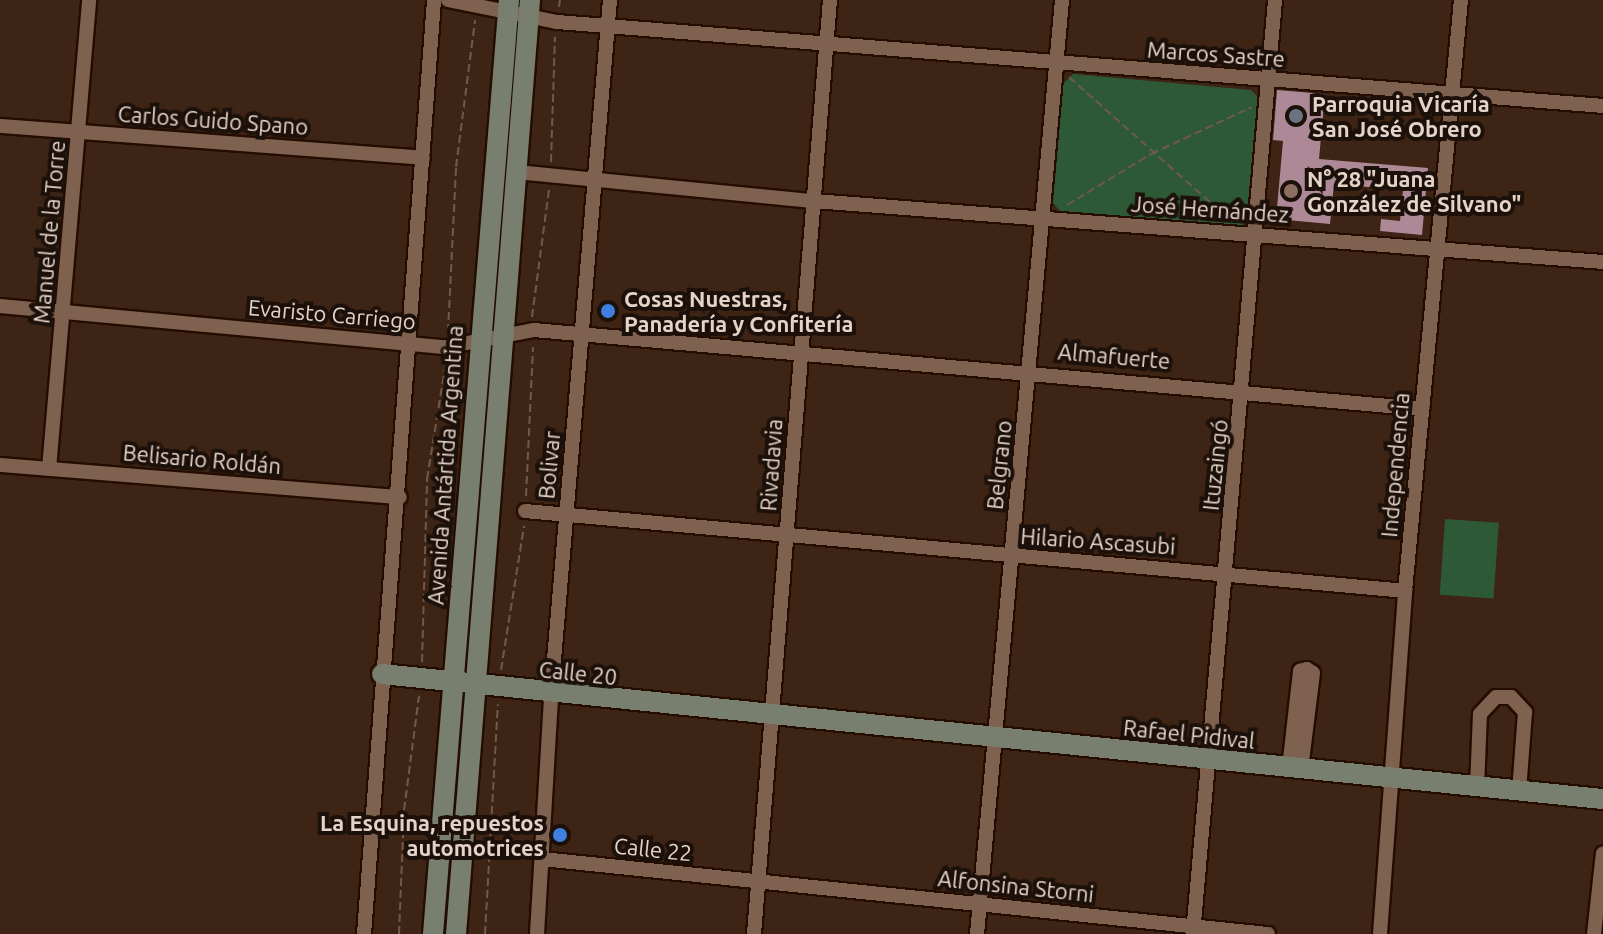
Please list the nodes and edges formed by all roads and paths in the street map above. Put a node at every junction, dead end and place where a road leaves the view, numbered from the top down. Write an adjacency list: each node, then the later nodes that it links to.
1 (89, 0): 22 (street, Manuel de la Torre)
2 (434, 0): 24 (street)
3 (448, 0): 10 (street, Marcos Sastre)
4 (560, 0): 11 (path)
5 (610, 0): 13 (street, Bolivar)
6 (830, 0): 15 (street, Rivadavia)
7 (1062, 0): 16 (street, Belgrano)
8 (1275, 0): 17 (street, Ituzaingó)
9 (1461, 0): 18 (street, Independencia)
10 (519, 7): 13 (street, Marcos Sastre); 25 (main road, Avenida Antártida Argentina); 38 (main road, Avenida Antártida Argentina)
11 (559, 11)
12 (475, 14): 40 (path)
13 (608, 25): 15 (street, Marcos Sastre); 27 (street, Bolivar)
14 (555, 36): 26 (path)
15 (826, 45): 16 (street, Marcos Sastre); 28 (street, Rivadavia)
16 (1057, 65): 17 (street, Marcos Sastre); 23 (path); 29 (street, Belgrano)
17 (1268, 79): 18 (street, Marcos Sastre); 19 (street, Ituzaingó)
18 (1450, 93): 20 (street, Marcos Sastre); 31 (street, Independencia)
19 (1267, 99): 23 (path); 30 (street, Ituzaingó)
20 (1603, 106)
21 (0, 126): 22 (street, Carlos Guido Spano)
22 (80, 132): 24 (street, Carlos Guido Spano); 34 (street, Manuel de la Torre)
23 (1151, 154): 29 (path); 30 (path)
24 (423, 158): 39 (street)
25 (516, 172): 26 (street); 36 (main road, Avenida Antártida Argentina)
26 (550, 175): 27 (street); 35 (path)
27 (595, 180): 28 (street); 37 (street, Bolivar)
28 (814, 201): 29 (street, José Hernández); 41 (street, Rivadavia)
29 (1044, 218): 30 (street, José Hernández); 42 (street, Belgrano)
30 (1253, 235): 31 (street, José Hernández); 43 (street, Ituzaingó)
31 (1437, 248): 32 (street, José Hernández); 44 (street, Independencia)
32 (1603, 262)
33 (0, 306): 34 (street, Evaristo Carriego)
34 (64, 311): 39 (street, Evaristo Carriego); 46 (street, Manuel de la Torre)
35 (534, 330): 36 (street, Evaristo Carriego); 37 (street, Evaristo Carriego); 48 (path)
36 (503, 333): 38 (street, Evaristo Carriego); 56 (main road, Avenida Antártida Argentina)
37 (583, 334): 41 (street, Evaristo Carriego); 49 (street, Bolivar)
38 (478, 342): 40 (street, Evaristo Carriego); 56 (main road, Avenida Antártida Argentina)
39 (410, 344): 40 (street, Evaristo Carriego); 47 (street)
40 (446, 347): 55 (path)
41 (802, 357): 42 (street, Almafuerte); 50 (street, Rivadavia)
42 (1030, 371): 43 (street, Almafuerte); 51 (street, Belgrano)
43 (1245, 389): 44 (street, Almafuerte); 52 (street, Ituzaingó)
44 (1422, 409): 53 (street, Independencia)
45 (0, 465): 46 (street, Belisario Roldán)
46 (49, 469): 47 (street, Belisario Roldán)
47 (400, 497): 54 (street)
48 (525, 511): 49 (street); 57 (path)
49 (567, 516): 50 (street); 58 (street, Bolivar)
50 (787, 538): 51 (street, Hilario Ascasubi); 59 (street, Rivadavia)
51 (1012, 556): 52 (street, Hilario Ascasubi); 60 (street, Belgrano)
52 (1226, 573): 53 (street, Hilario Ascasubi); 61 (street, Ituzaingó)
53 (1405, 591): 63 (street, Independencia)
54 (382, 674): 55 (main road, Calle 20); 72 (street)
55 (421, 678): 56 (main road, Calle 20); 73 (path)
56 (463, 684): 57 (main road, Calle 20); 74 (main road, Avenida Antártida Argentina); 75 (main road, Avenida Antártida Argentina)
57 (497, 688): 58 (main road, Calle 20); 76 (path)
58 (551, 695): 59 (main road, Calle 20); 68 (street, Bolivar)
59 (770, 716): 60 (main road, Rafael Pidival); 69 (street, Rivadavia)
60 (994, 739): 61 (main road, Rafael Pidival); 70 (street, Belgrano)
61 (1207, 760): 62 (main road, Rafael Pidival); 71 (street, Ituzaingó)
62 (1295, 769): 62 (street); 63 (main road, Rafael Pidival)
63 (1391, 778): 64 (main road, Rafael Pidival); 81 (street, Independencia)
64 (1477, 788): 65 (main road, Rafael Pidival); 65 (street)
65 (1519, 792): 66 (main road, Rafael Pidival)
66 (1603, 799)
67 (1603, 853): 82 (street)
68 (542, 859): 69 (street, Calle 22); 77 (street, Bolivar)
69 (759, 883): 70 (street, Alfonsina Storni); 78 (street, Rivadavia)
70 (980, 904): 71 (street, Alfonsina Storni); 79 (street, Belgrano)
71 (1193, 930): 80 (street, Alfonsina Storni)
72 (364, 934)
73 (399, 934)
74 (433, 934)
75 (456, 934)
76 (485, 934)
77 (537, 934)
78 (754, 934)
79 (977, 934)
80 (1268, 934)
81 (1380, 934)
82 (1594, 934)

